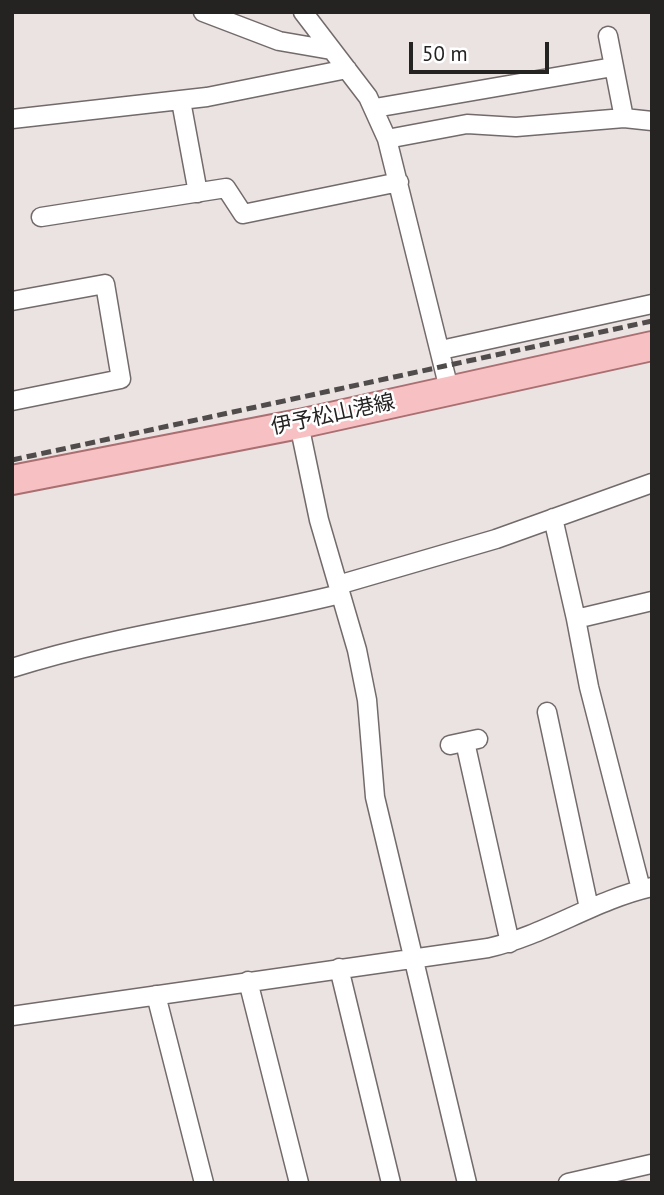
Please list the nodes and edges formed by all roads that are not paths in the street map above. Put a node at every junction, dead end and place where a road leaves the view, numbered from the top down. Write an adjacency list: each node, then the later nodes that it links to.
1 (203, 12): 4 (street)
2 (303, 12): 4 (street)
3 (608, 36): 5 (street)
4 (331, 50): 6 (street)
5 (613, 67): 8 (street); 9 (street)
6 (347, 69): 7 (street); 8 (street)
7 (181, 101): 10 (street); 14 (street)
8 (375, 108): 12 (street)
9 (624, 118): 11 (street); 12 (street)
10 (12, 119)
11 (652, 121)
12 (387, 139): 13 (street)
13 (399, 183): 14 (street); 19 (street)
14 (198, 193): 15 (street)
15 (41, 217)
16 (12, 301): 21 (street)
17 (652, 304): 19 (street)
18 (652, 346): 20 (main road, 伊予松山港線)
19 (440, 350): 20 (street)
20 (449, 390): 22 (main road, 伊予松山港線)
21 (12, 401)
22 (299, 424): 23 (main road, 伊予松山港線); 26 (street)
23 (12, 480)
24 (652, 483): 25 (street)
25 (553, 519): 26 (street); 28 (street)
26 (339, 590): 29 (street); 35 (street)
27 (652, 601): 28 (street)
28 (576, 619): 32 (street)
29 (12, 668)
30 (547, 712): 33 (street)
31 (465, 742): 34 (street)
32 (646, 888): 33 (street)
33 (589, 908): 34 (street)
34 (510, 943): 35 (street)
35 (414, 957): 36 (street); 46 (street)
36 (339, 968): 37 (street); 45 (street)
37 (248, 981): 38 (street); 44 (street)
38 (156, 995): 39 (street); 43 (street)
39 (12, 1016)
40 (651, 1164): 41 (street)
41 (619, 1177): 42 (street)
42 (571, 1182)
43 (205, 1183)
44 (299, 1183)
45 (391, 1183)
46 (467, 1183)

